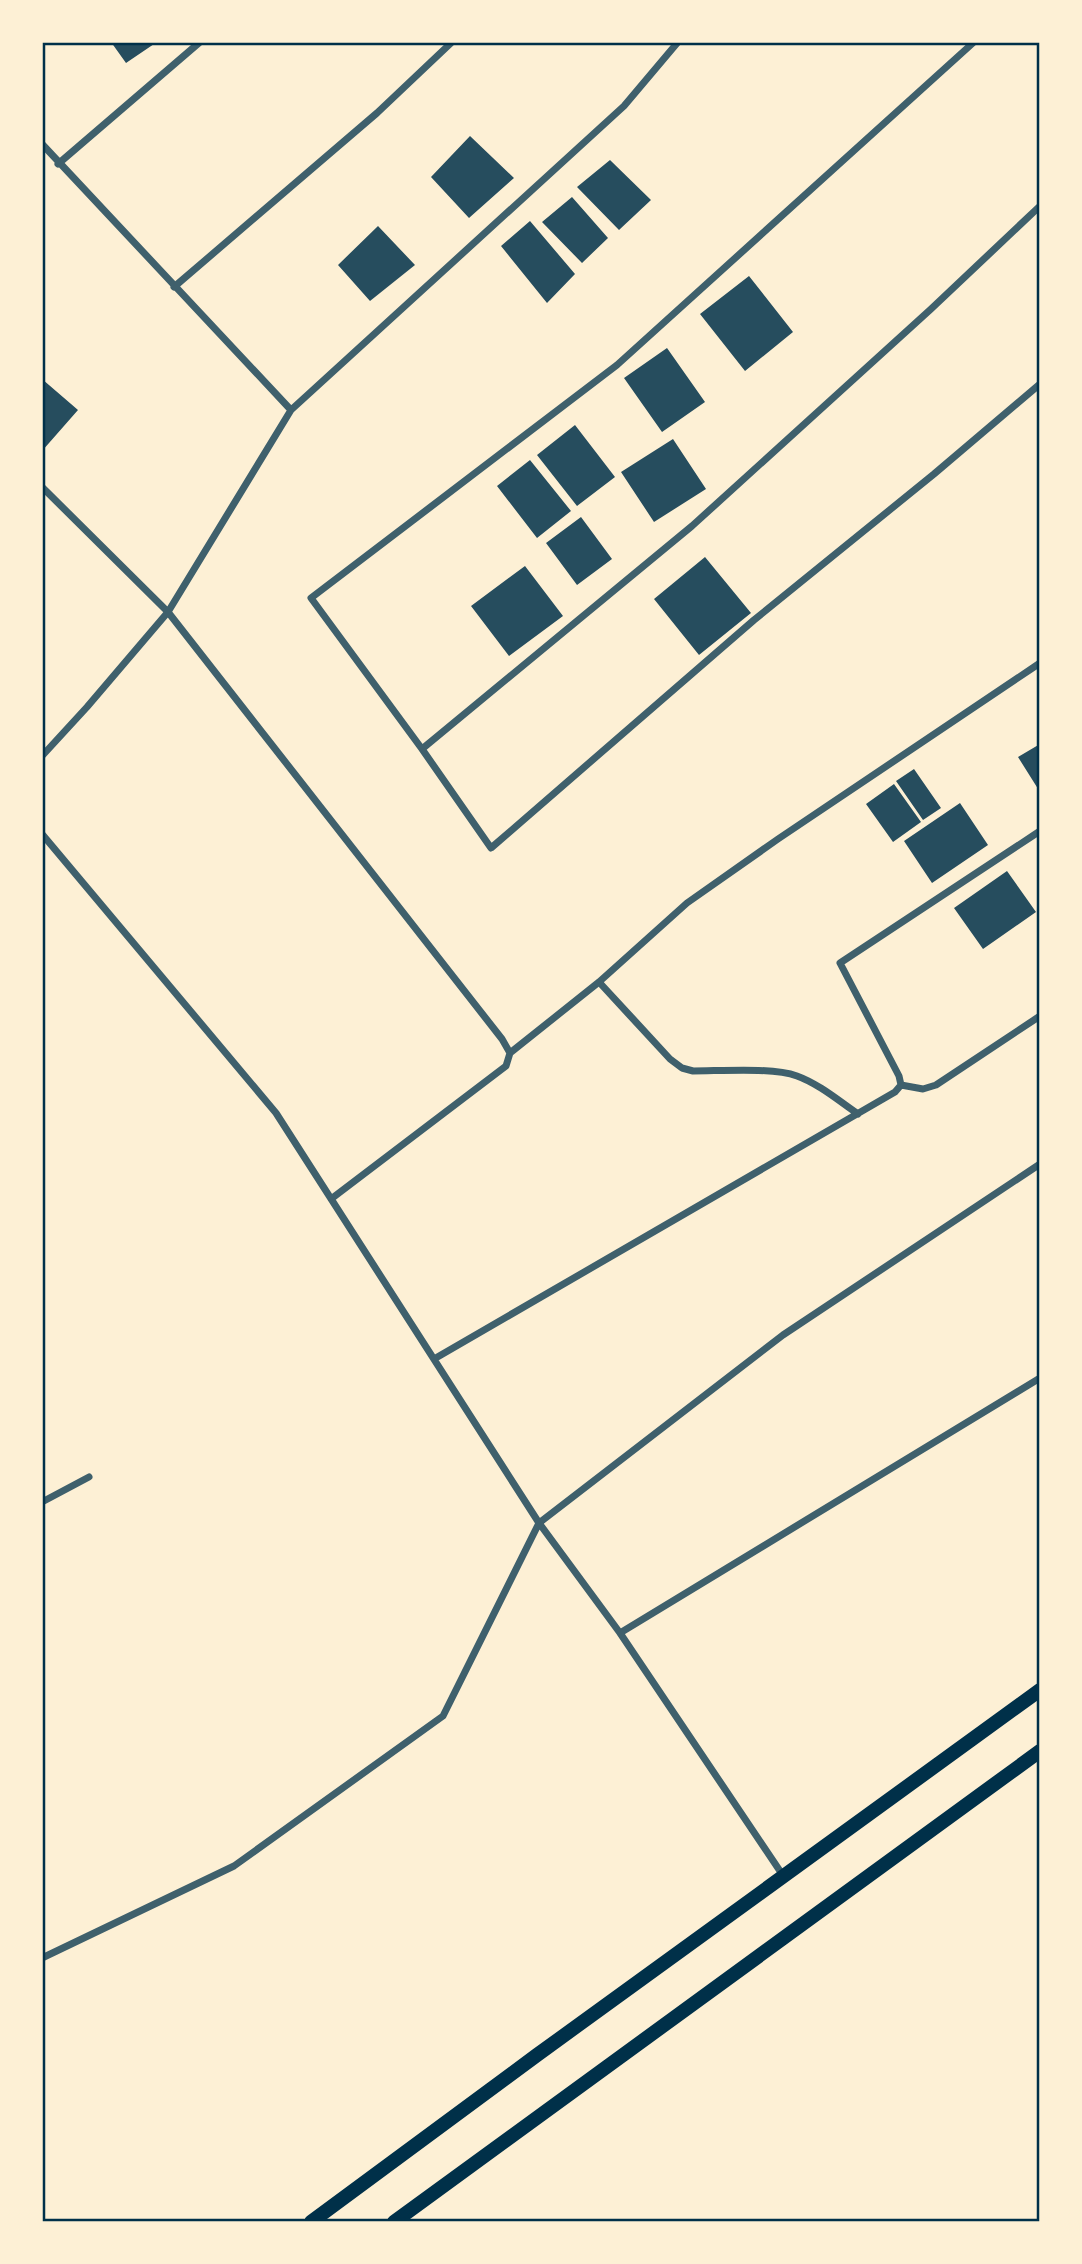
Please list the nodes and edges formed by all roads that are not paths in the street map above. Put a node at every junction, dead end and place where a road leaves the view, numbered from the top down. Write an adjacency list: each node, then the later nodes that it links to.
1 (199, 42): 6 (street)
2 (453, 42): 8 (street)
3 (677, 42): 10 (street)
4 (974, 42): 14 (street)
5 (42, 144): 6 (street)
6 (58, 164): 8 (street)
7 (1040, 206): 14 (street)
8 (174, 287): 10 (street)
9 (1040, 384): 14 (street)
10 (291, 410): 12 (street)
11 (42, 487): 12 (street)
12 (168, 611): 15 (street); 20 (street)
13 (1040, 663): 18 (street)
14 (422, 749)
15 (42, 756)
16 (1040, 831): 21 (street)
17 (42, 834): 24 (street)
18 (599, 982): 20 (street); 22 (street)
19 (1040, 1016): 21 (street)
20 (510, 1054): 24 (street)
21 (901, 1085): 22 (street)
22 (858, 1114): 25 (street)
23 (1040, 1164): 29 (street)
24 (331, 1199): 25 (street)
25 (434, 1359): 29 (street)
26 (1040, 1378): 30 (street)
27 (89, 1477): 28 (street)
28 (42, 1502)
29 (539, 1523): 30 (street); 34 (street)
30 (620, 1633): 33 (street)
31 (1040, 1690): 33 (main road)
32 (1040, 1751): 36 (main road)
33 (784, 1877): 35 (main road)
34 (42, 1958)
35 (311, 2222)
36 (394, 2222)

